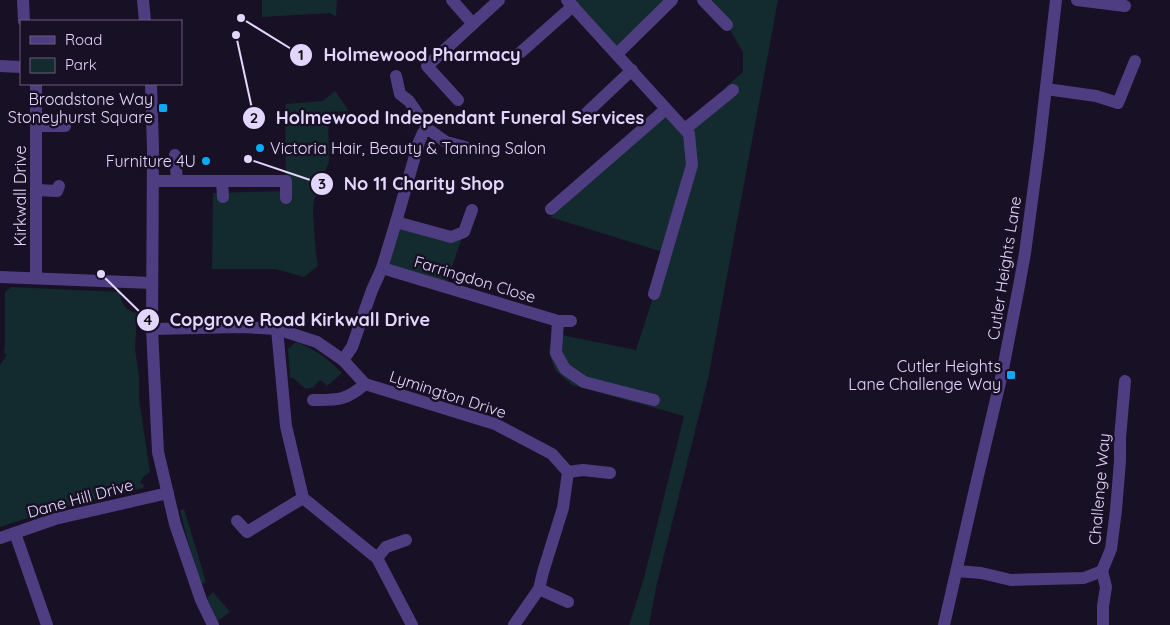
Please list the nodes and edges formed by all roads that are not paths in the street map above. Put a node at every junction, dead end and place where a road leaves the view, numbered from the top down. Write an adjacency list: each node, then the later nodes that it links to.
1 (23, 0): 11 (street)
2 (146, 0): 12 (street)
3 (452, 0): 13 (street)
4 (499, 0): 13 (street)
5 (672, 0): 16 (street)
6 (703, 0): 14 (street)
7 (1056, 0): 25 (street, Cutler Heights Lane)
8 (1077, 0): 10 (street)
9 (570, 3): 15 (street); 16 (street)
10 (1125, 6)
11 (24, 20)
12 (145, 20)
13 (473, 24): 26 (street)
14 (727, 25)
15 (521, 52)
16 (617, 54): 20 (street)
17 (1135, 61): 25 (street)
18 (0, 66): 19 (street)
19 (20, 68)
20 (632, 70): 27 (street); 28 (street)
21 (396, 76): 31 (street)
22 (36, 85): 29 (street, Kirkwall Drive)
23 (150, 85): 35 (street)
24 (733, 90): 32 (street)
25 (1046, 90): 68 (street, Cutler Heights Lane)
26 (458, 100)
27 (666, 109): 32 (street); 42 (street)
28 (579, 120)
29 (37, 126): 30 (street); 39 (street, Kirkwall Drive)
30 (66, 126)
31 (428, 129): 33 (street); 44 (street)
32 (686, 129): 49 (street)
33 (465, 147)
34 (175, 155): 36 (street)
35 (153, 181): 36 (street); 48 (street)
36 (176, 181): 37 (street)
37 (222, 181): 40 (street); 41 (street)
38 (59, 186): 39 (street)
39 (37, 190): 47 (street, Kirkwall Drive)
40 (223, 197)
41 (286, 198)
42 (551, 209)
43 (472, 210): 44 (street, Farringdon Close)
44 (396, 222): 45 (street)
45 (382, 268): 50 (street, Farringdon Close); 54 (street)
46 (0, 277): 47 (street)
47 (36, 278): 48 (street)
48 (152, 283): 51 (street)
49 (654, 294)
50 (565, 321): 53 (street); 58 (street)
51 (152, 329): 52 (street, Lymington Drive); 61 (street)
52 (277, 329): 54 (street, Lymington Drive); 62 (street)
53 (552, 333)
54 (343, 360): 56 (street, Lymington Drive)
55 (1125, 381): 69 (street, Challenge Way)
56 (365, 384): 57 (street, Lymington Drive); 59 (street, Lymington Drive)
57 (313, 400)
58 (654, 400)
59 (568, 472): 60 (street); 70 (street)
60 (610, 473)
61 (168, 493): 64 (street, Dane Hill Drive); 74 (street)
62 (303, 498): 63 (street); 67 (street)
63 (237, 521)
64 (14, 533): 65 (street, Dane Hill Drive); 73 (street)
65 (0, 538)
66 (406, 540): 67 (street)
67 (377, 558): 75 (street)
68 (957, 571): 69 (street); 77 (street, Cutler Heights Lane)
69 (1102, 572): 72 (street)
70 (539, 589): 71 (street); 76 (street)
71 (568, 602)
72 (1103, 624)
73 (47, 625)
74 (213, 625)
75 (412, 625)
76 (514, 625)
77 (944, 625)

